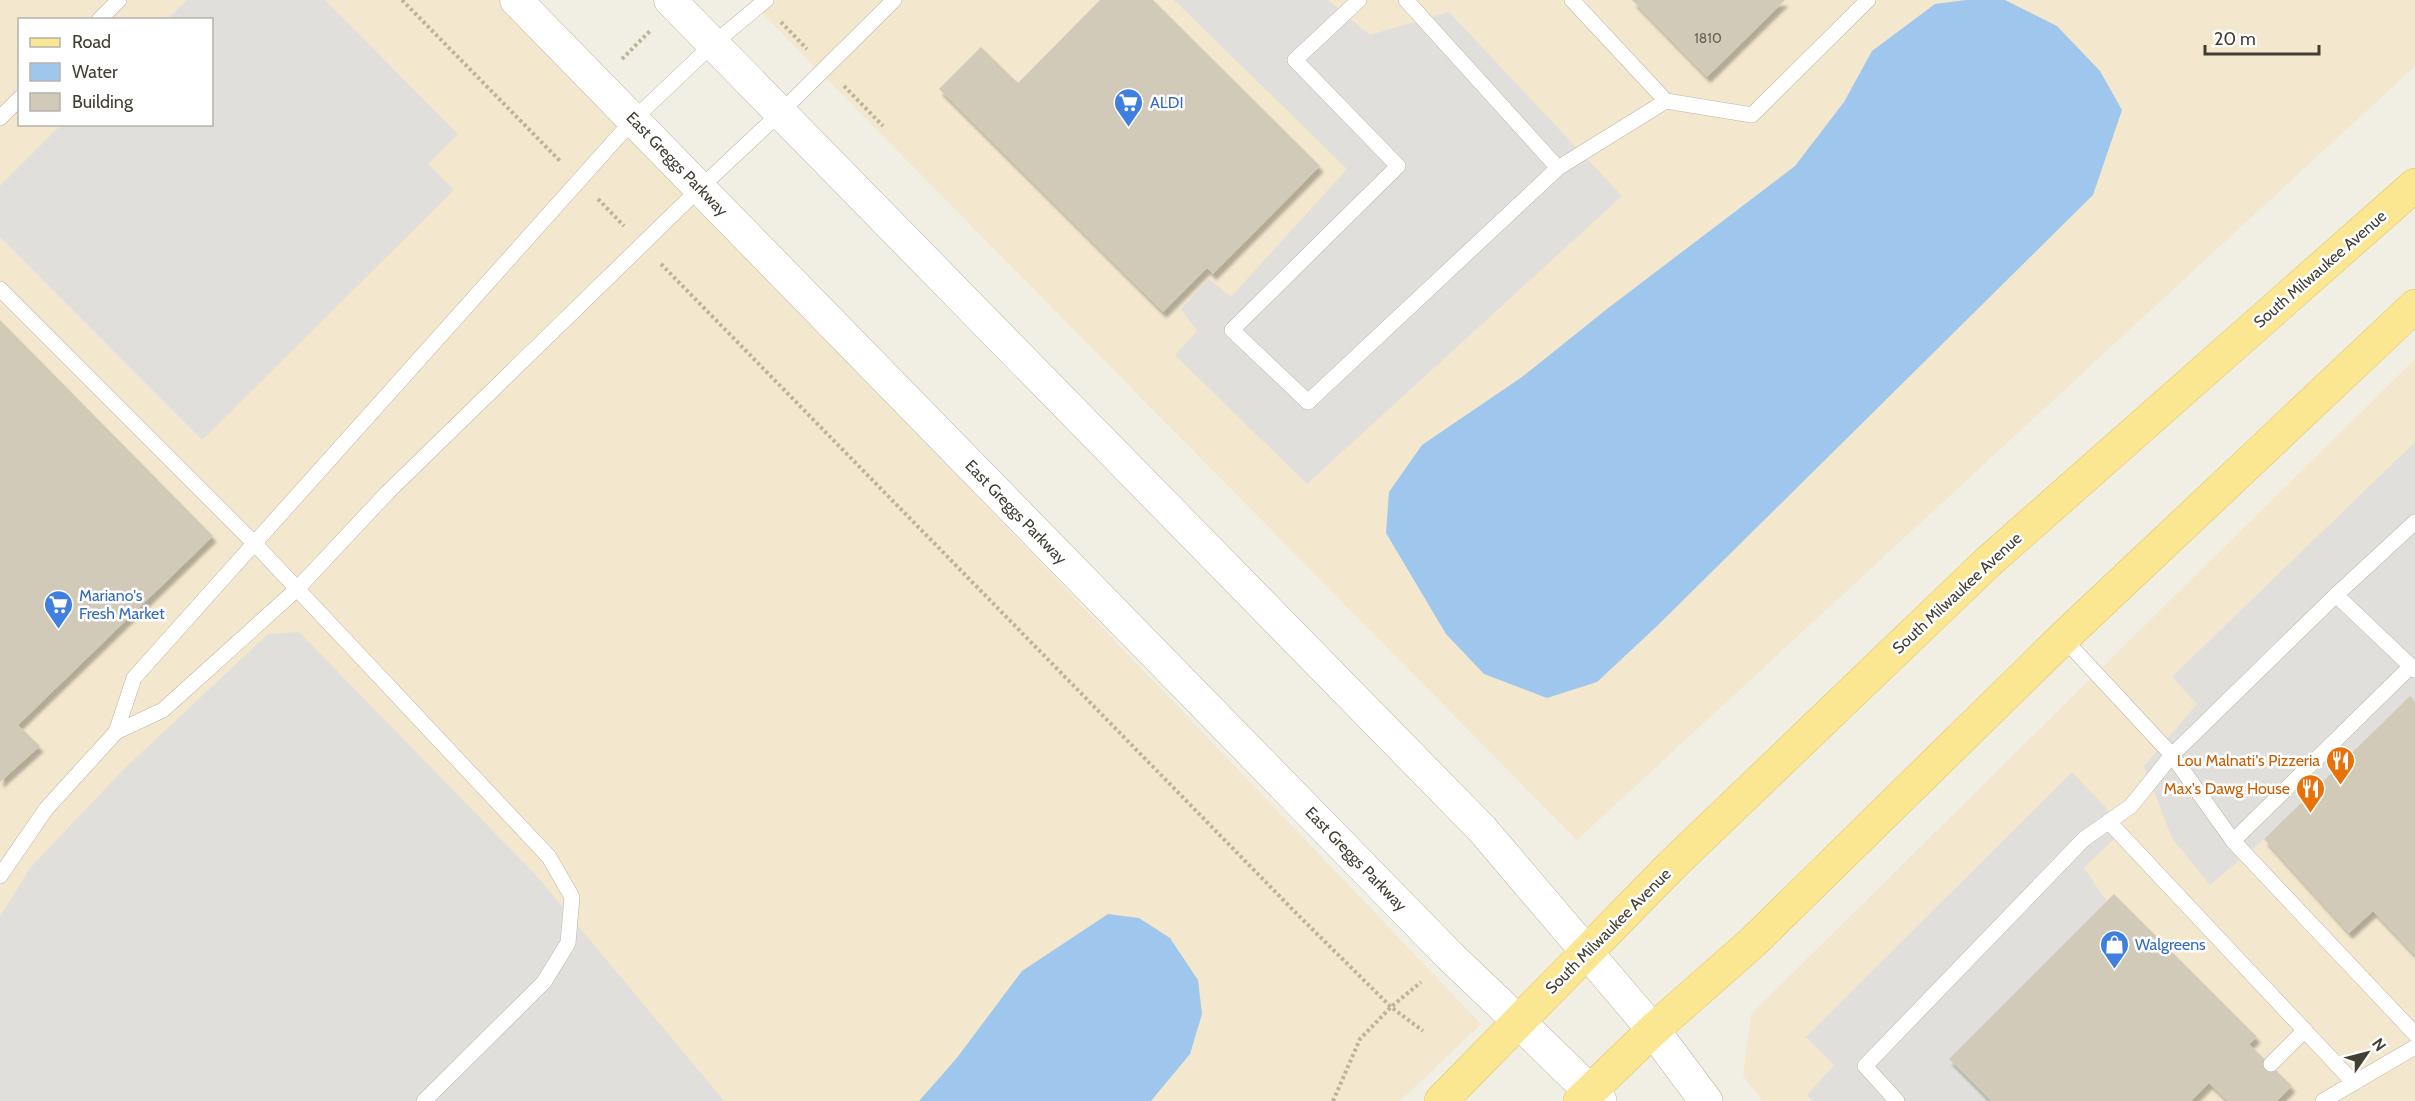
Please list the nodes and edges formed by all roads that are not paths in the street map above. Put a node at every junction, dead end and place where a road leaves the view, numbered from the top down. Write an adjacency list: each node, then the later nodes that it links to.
1 (119, 0): 10 (lane)
2 (516, 0): 16 (street, East Greggs Parkway)
3 (766, 0): 11 (lane)
4 (894, 0): 14 (lane)
5 (1359, 0): 17 (lane)
6 (1406, 0): 17 (lane)
7 (1572, 0): 13 (lane)
8 (1868, 0): 13 (lane)
9 (673, 3): 11 (street)
10 (101, 18)
11 (713, 44): 14 (street); 16 (lane)
12 (18, 100): 15 (lane)
13 (1666, 101): 17 (lane)
14 (781, 112): 19 (lane); 33 (street)
15 (0, 118)
16 (634, 119): 19 (street, East Greggs Parkway); 23 (lane)
17 (1558, 168)
18 (2415, 185): 33 (main road, South Milwaukee Avenue)
19 (700, 188): 24 (lane); 34 (street, East Greggs Parkway)
20 (0, 289): 23 (lane)
21 (2415, 306): 26 (main road)
22 (2415, 522): 25 (lane)
23 (254, 543): 24 (lane); 28 (lane)
24 (297, 589): 28 (lane); 42 (lane)
25 (2336, 595): 27 (lane); 29 (lane)
26 (2063, 638): 29 (lane); 35 (main road)
27 (2413, 668): 31 (lane)
28 (116, 732): 32 (lane)
29 (2172, 755): 30 (lane); 31 (lane)
30 (2109, 822): 36 (lane); 45 (lane)
31 (2233, 841): 37 (lane)
32 (0, 876)
33 (1587, 952): 34 (main road, South Milwaukee Avenue); 35 (street)
34 (1518, 1021): 41 (street); 43 (main road, South Milwaukee Avenue)
35 (1653, 1030): 41 (main road); 44 (street)
36 (2305, 1030): 39 (lane); 40 (lane)
37 (2415, 1034)
38 (2415, 1047): 40 (lane)
39 (2271, 1064)
40 (2354, 1083): 46 (lane)
41 (1590, 1098)
42 (424, 1101)
43 (1441, 1101)
44 (1706, 1101)
45 (1897, 1101)
46 (2323, 1101)

